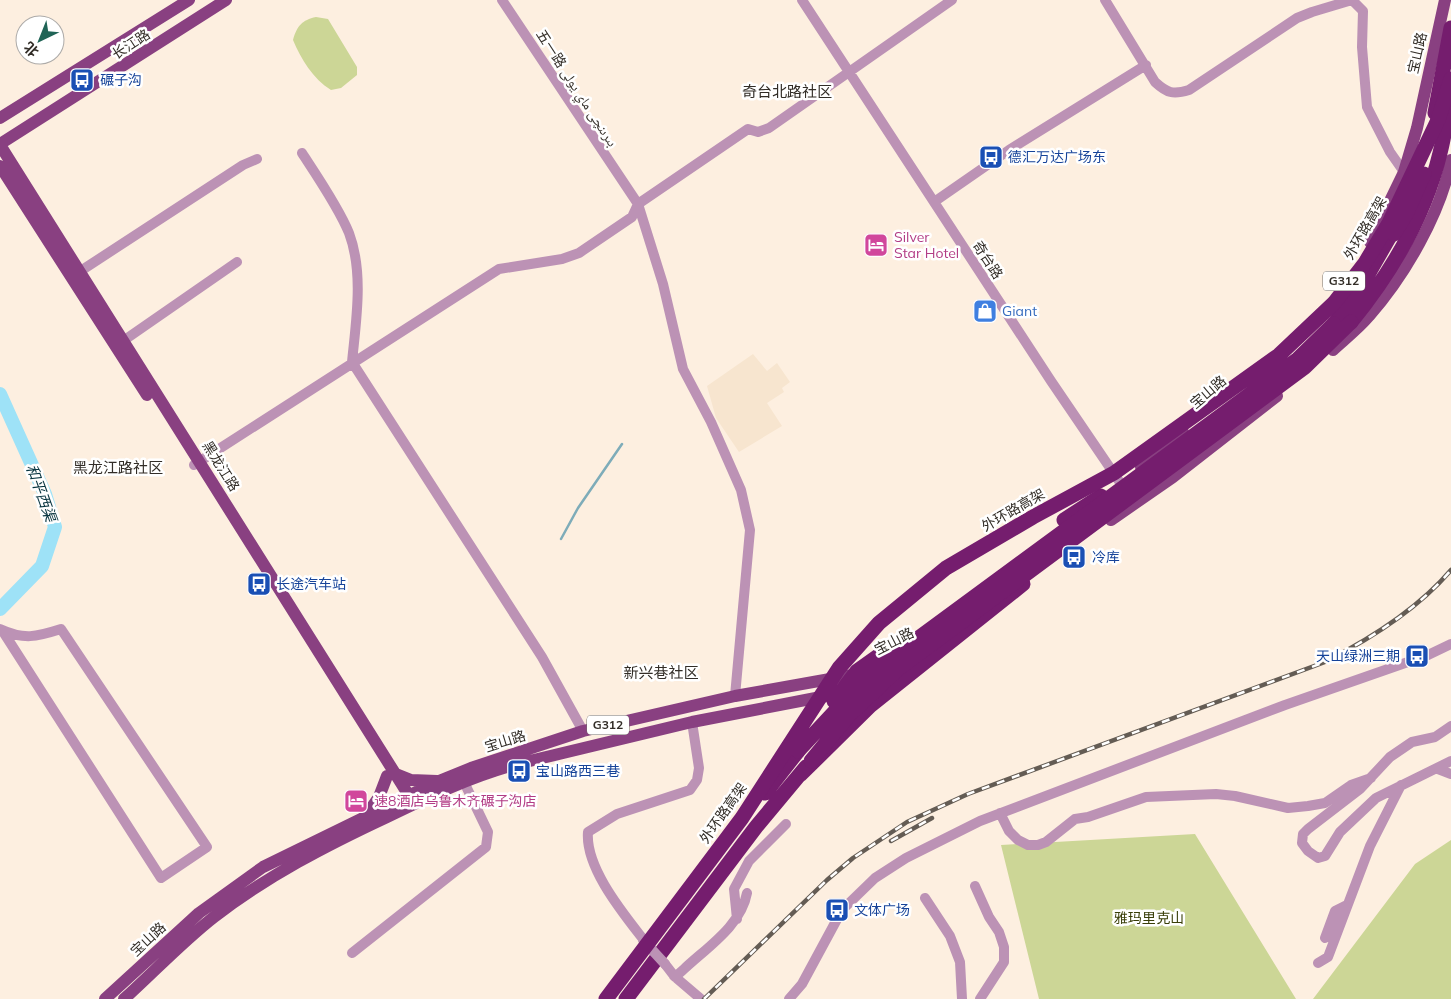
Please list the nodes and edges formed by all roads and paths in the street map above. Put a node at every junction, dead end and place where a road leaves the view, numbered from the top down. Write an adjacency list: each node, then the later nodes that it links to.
1 (189, 0): 14 (main road, 长江路)
2 (226, 0): 15 (main road, 长江路)
3 (502, 0): 25 (street, 五一路 بىرىنچى ماي يولى)
4 (802, 0): 10 (street, 奇台路)
5 (952, 0): 10 (street)
6 (1105, 0): 9 (street)
7 (1445, 0): 20 (main road, 宝山路 / G312)
8 (1451, 28): 39 (highway, bridge)
9 (1146, 65): 20 (street); 24 (street)
10 (848, 72): 24 (street, 奇台路); 25 (street)
11 (1451, 79): 64 (highway, 外环路高架, bridge)
12 (1451, 96): 44 (highway, bridge)
13 (1451, 108): 66 (highway, 外环路高架, bridge)
14 (0, 118)
15 (0, 145): 27 (main road, 黑龙江路)
16 (302, 153): 29 (street)
17 (257, 159): 27 (street)
18 (0, 166): 22 (main road, 黑龙江路)
19 (1450, 168): 23 (main road, 宝山路 / G312)
20 (1404, 172): 31 (main road, 宝山路 / G312)
21 (0, 178): 22 (main road)
22 (13, 185): 30 (main road, 黑龙江路)
23 (1446, 195): 32 (main road, 宝山路 / G312)
24 (934, 202): 31 (street, 奇台路)
25 (638, 204): 29 (street); 35 (street, 五一路 بىرىنچى ماي يولى)
26 (237, 262): 28 (street)
27 (79, 272): 28 (main road, 黑龙江路)
28 (123, 341): 30 (main road, 黑龙江路)
29 (352, 362): 30 (street); 38 (street)
30 (197, 463): 42 (main road, 黑龙江路)
31 (1121, 484): 35 (main road, 宝山路 / G312); 39 (highway, bridge)
32 (1046, 565): 36 (main road, 宝山路 / G312); 44 (highway, bridge)
33 (1, 629): 33 (street)
34 (1451, 644): 50 (street)
35 (736, 696): 38 (main road, 宝山路 / G312)
36 (692, 722): 47 (main road, 宝山路 / G312); 61 (street, bridge)
37 (1451, 726): 45 (street)
38 (583, 731): 46 (main road, 宝山路 / G312)
39 (798, 751): 65 (highway)
40 (1451, 761): 41 (street)
41 (1438, 768): 43 (street); 48 (street)
42 (391, 774): 46 (main road); 49 (main road, 黑龙江路); 51 (main road)
43 (1451, 774)
44 (800, 775): 67 (highway)
45 (1371, 778): 48 (street); 50 (street)
46 (439, 781): 49 (main road, 宝山路 / G312)
47 (464, 782): 49 (main road, 宝山路 / G312); 59 (street)
48 (1401, 784): 56 (street)
49 (408, 801): 51 (main road, 宝山路 / G312); 63 (main road, 宝山路 / G312)
50 (1000, 813): 69 (street)
51 (365, 817): 62 (main road, 宝山路 / G312)
52 (786, 824): 57 (street)
53 (975, 886): 71 (street)
54 (747, 893): 57 (street)
55 (925, 898): 70 (street)
56 (1347, 905): 58 (street); 60 (street)
57 (737, 919): 61 (street)
58 (1325, 938)
59 (352, 953)
60 (1318, 964)
61 (674, 976): 68 (street)
62 (104, 999)
63 (124, 999)
64 (606, 999)
65 (612, 999)
66 (617, 999)
67 (626, 999)
68 (700, 999)
69 (789, 999)
70 (962, 999)
71 (980, 999)

